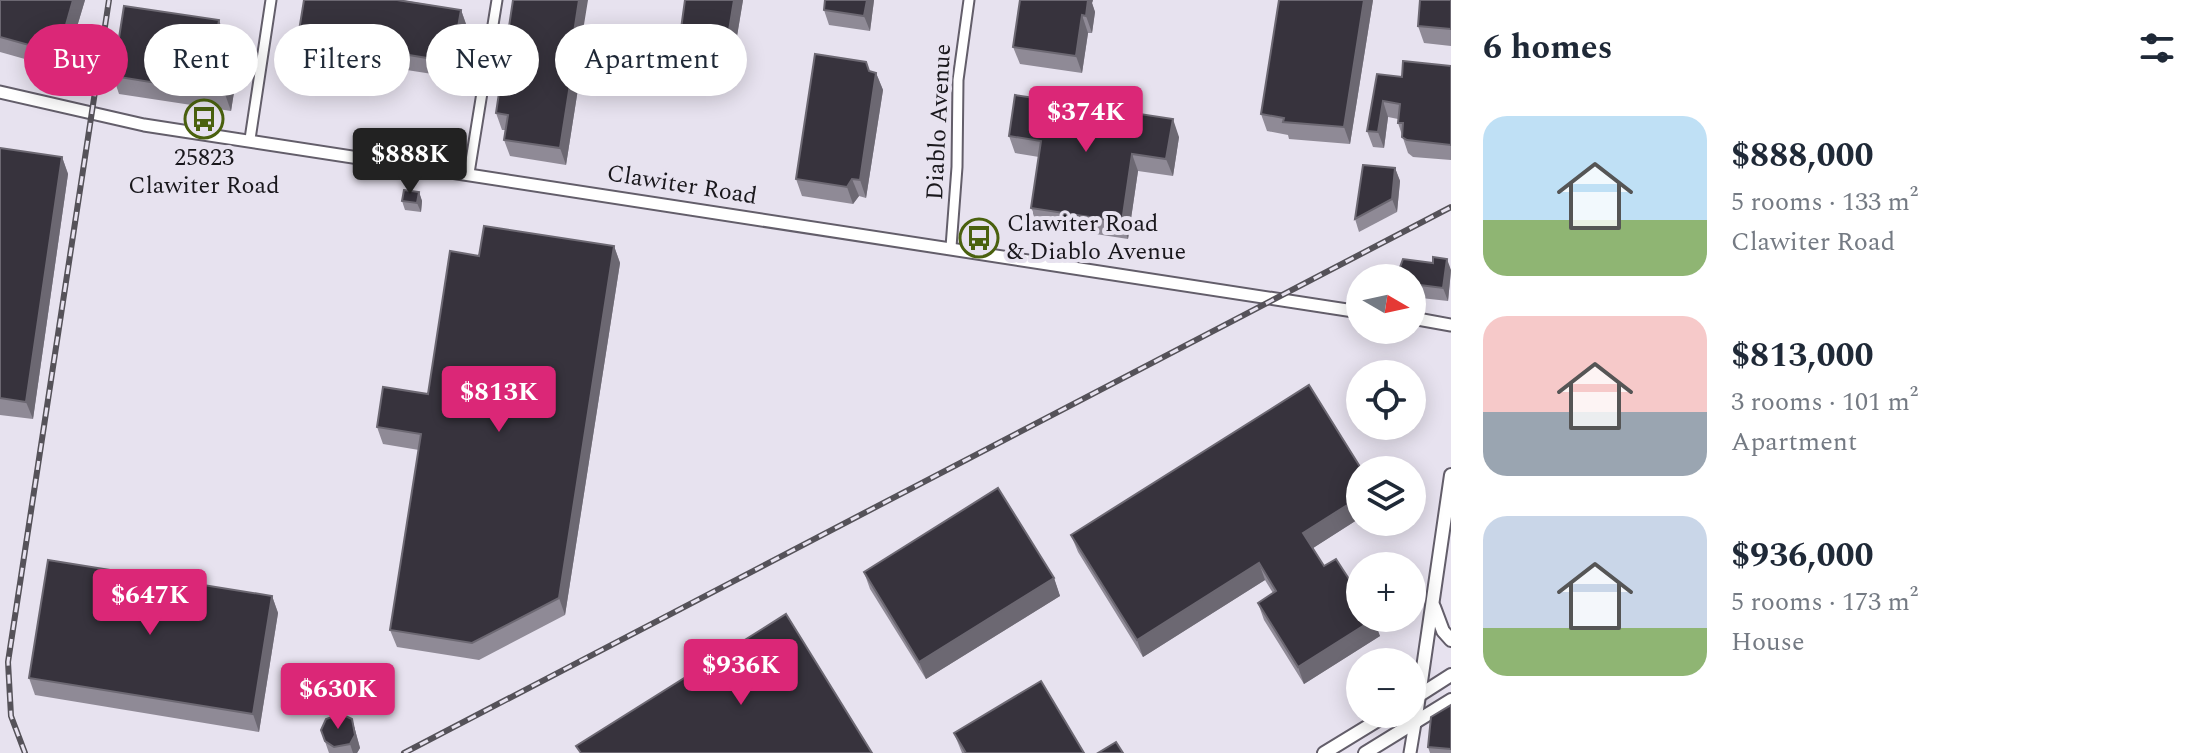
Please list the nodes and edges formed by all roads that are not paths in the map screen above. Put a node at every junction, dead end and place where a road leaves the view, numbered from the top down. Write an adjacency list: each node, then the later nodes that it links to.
1 (271, 0): 5 (street)
2 (497, 0): 6 (street)
3 (969, 0): 7 (street, Diablo Avenue)
4 (0, 92): 5 (street, Clawiter Road)
5 (250, 139): 6 (street, Clawiter Road)
6 (469, 173): 7 (street, Clawiter Road)
7 (951, 247): 8 (street, Clawiter Road)
8 (1346, 310)
9 (1426, 321): 10 (street)
10 (1451, 325)
11 (1451, 475): 12 (main road)
12 (1432, 600): 13 (main road); 14 (main road)
13 (1451, 640)
14 (1424, 648)
15 (1451, 675): 16 (main road)
16 (1426, 691)
17 (1451, 700): 18 (main road)
18 (1426, 716)
19 (1365, 728): 22 (main road)
20 (1407, 728): 23 (main road)
21 (1414, 728): 24 (street)
22 (1324, 753)
23 (1365, 753)
24 (1410, 753)

